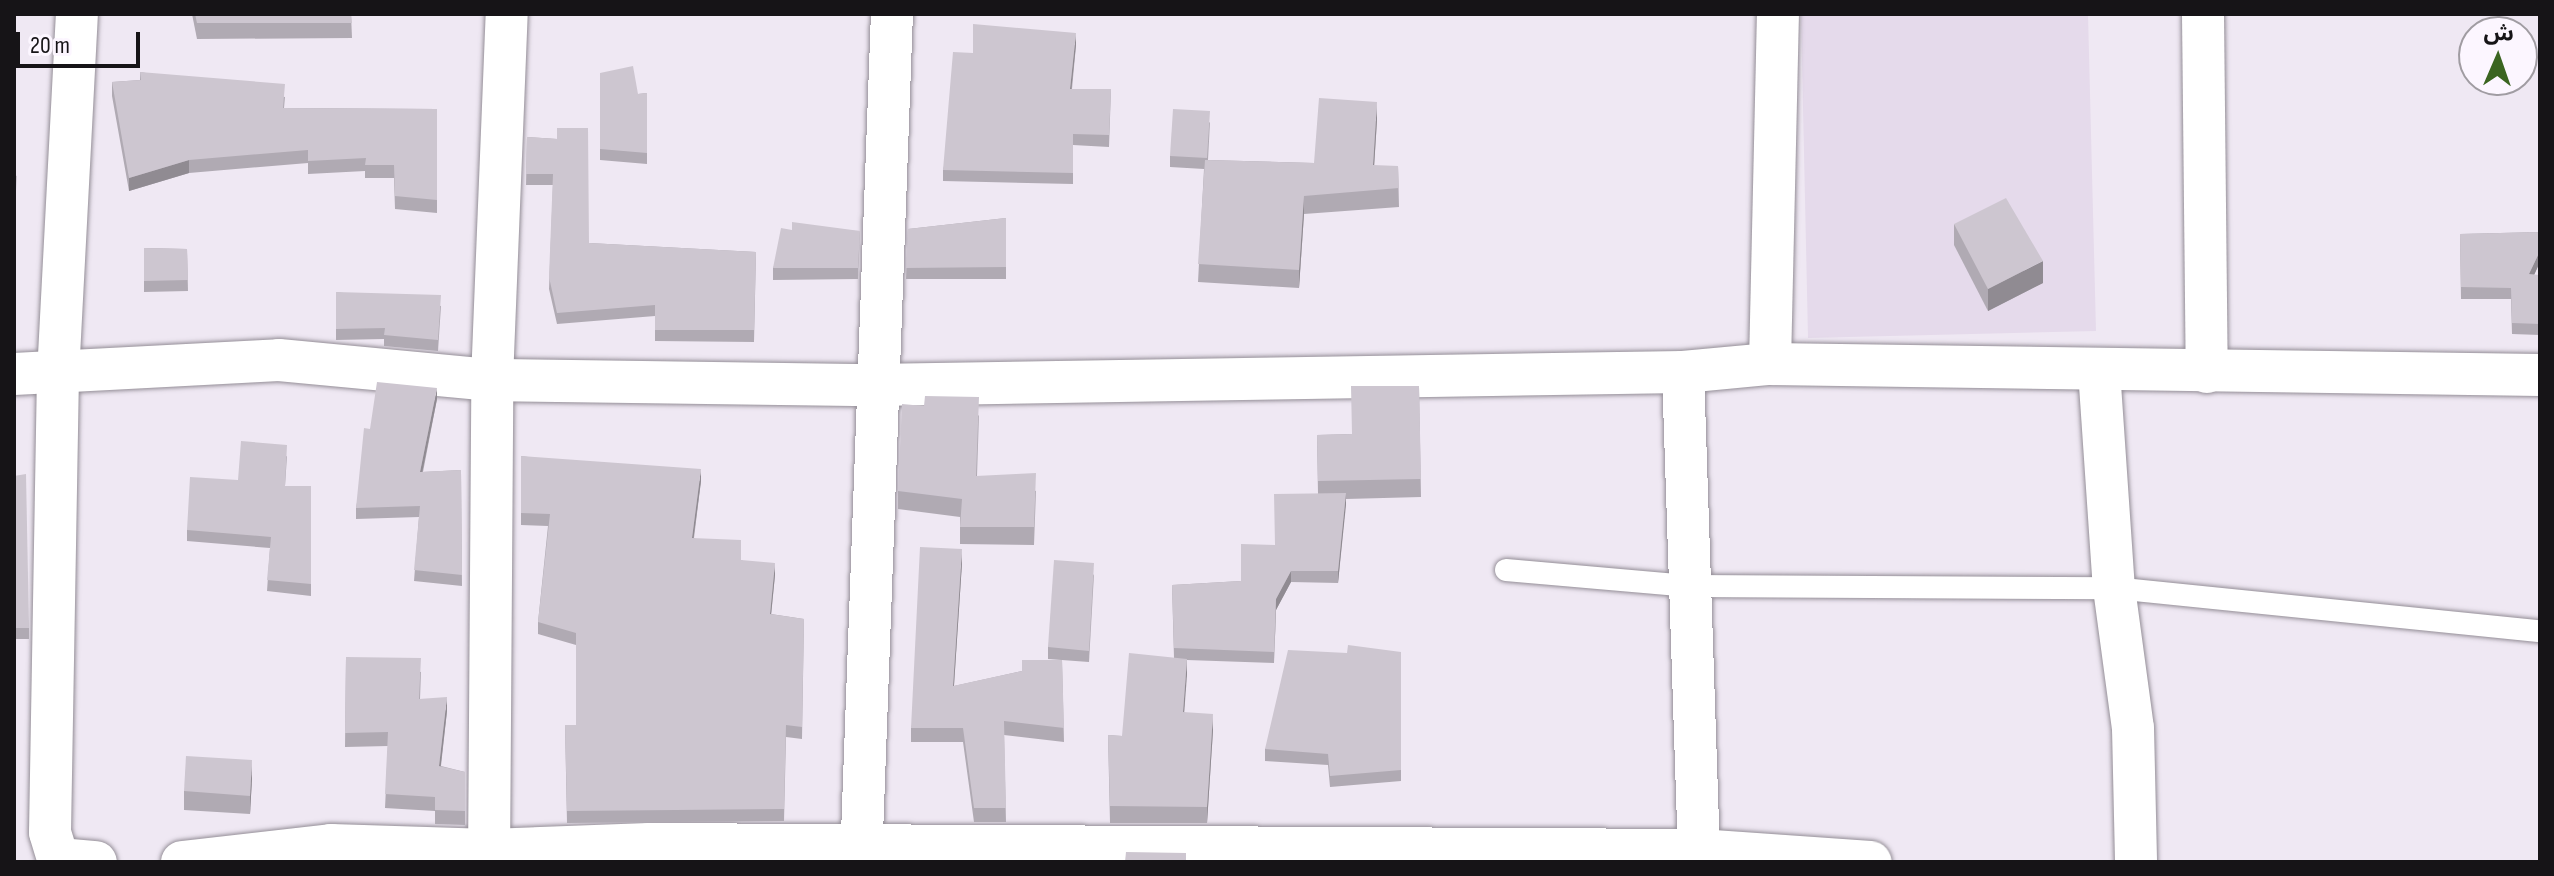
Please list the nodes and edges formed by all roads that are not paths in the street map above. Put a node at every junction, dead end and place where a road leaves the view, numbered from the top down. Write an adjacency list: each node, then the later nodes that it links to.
1 (77, 14): 11 (street)
2 (507, 14): 13 (street)
3 (892, 14): 14 (street)
4 (1778, 14): 6 (street)
5 (2203, 14): 9 (street)
6 (1770, 364): 7 (street); 8 (street)
7 (2099, 370): 9 (street); 17 (street)
8 (1683, 372): 14 (street); 16 (street)
9 (2207, 372): 12 (street)
10 (14, 374): 11 (street)
11 (58, 375): 13 (street); 19 (street)
12 (2540, 375)
13 (492, 380): 14 (street); 21 (street)
14 (873, 385): 20 (street)
15 (1506, 570): 16 (lane)
16 (1690, 586): 17 (lane); 22 (street)
17 (2114, 588): 18 (lane); 25 (street)
18 (2540, 631)
19 (55, 850)
20 (861, 854): 21 (street); 22 (street)
21 (490, 856): 23 (street)
22 (1699, 856): 24 (street)
23 (182, 862)
24 (1871, 862)
25 (2136, 862)

